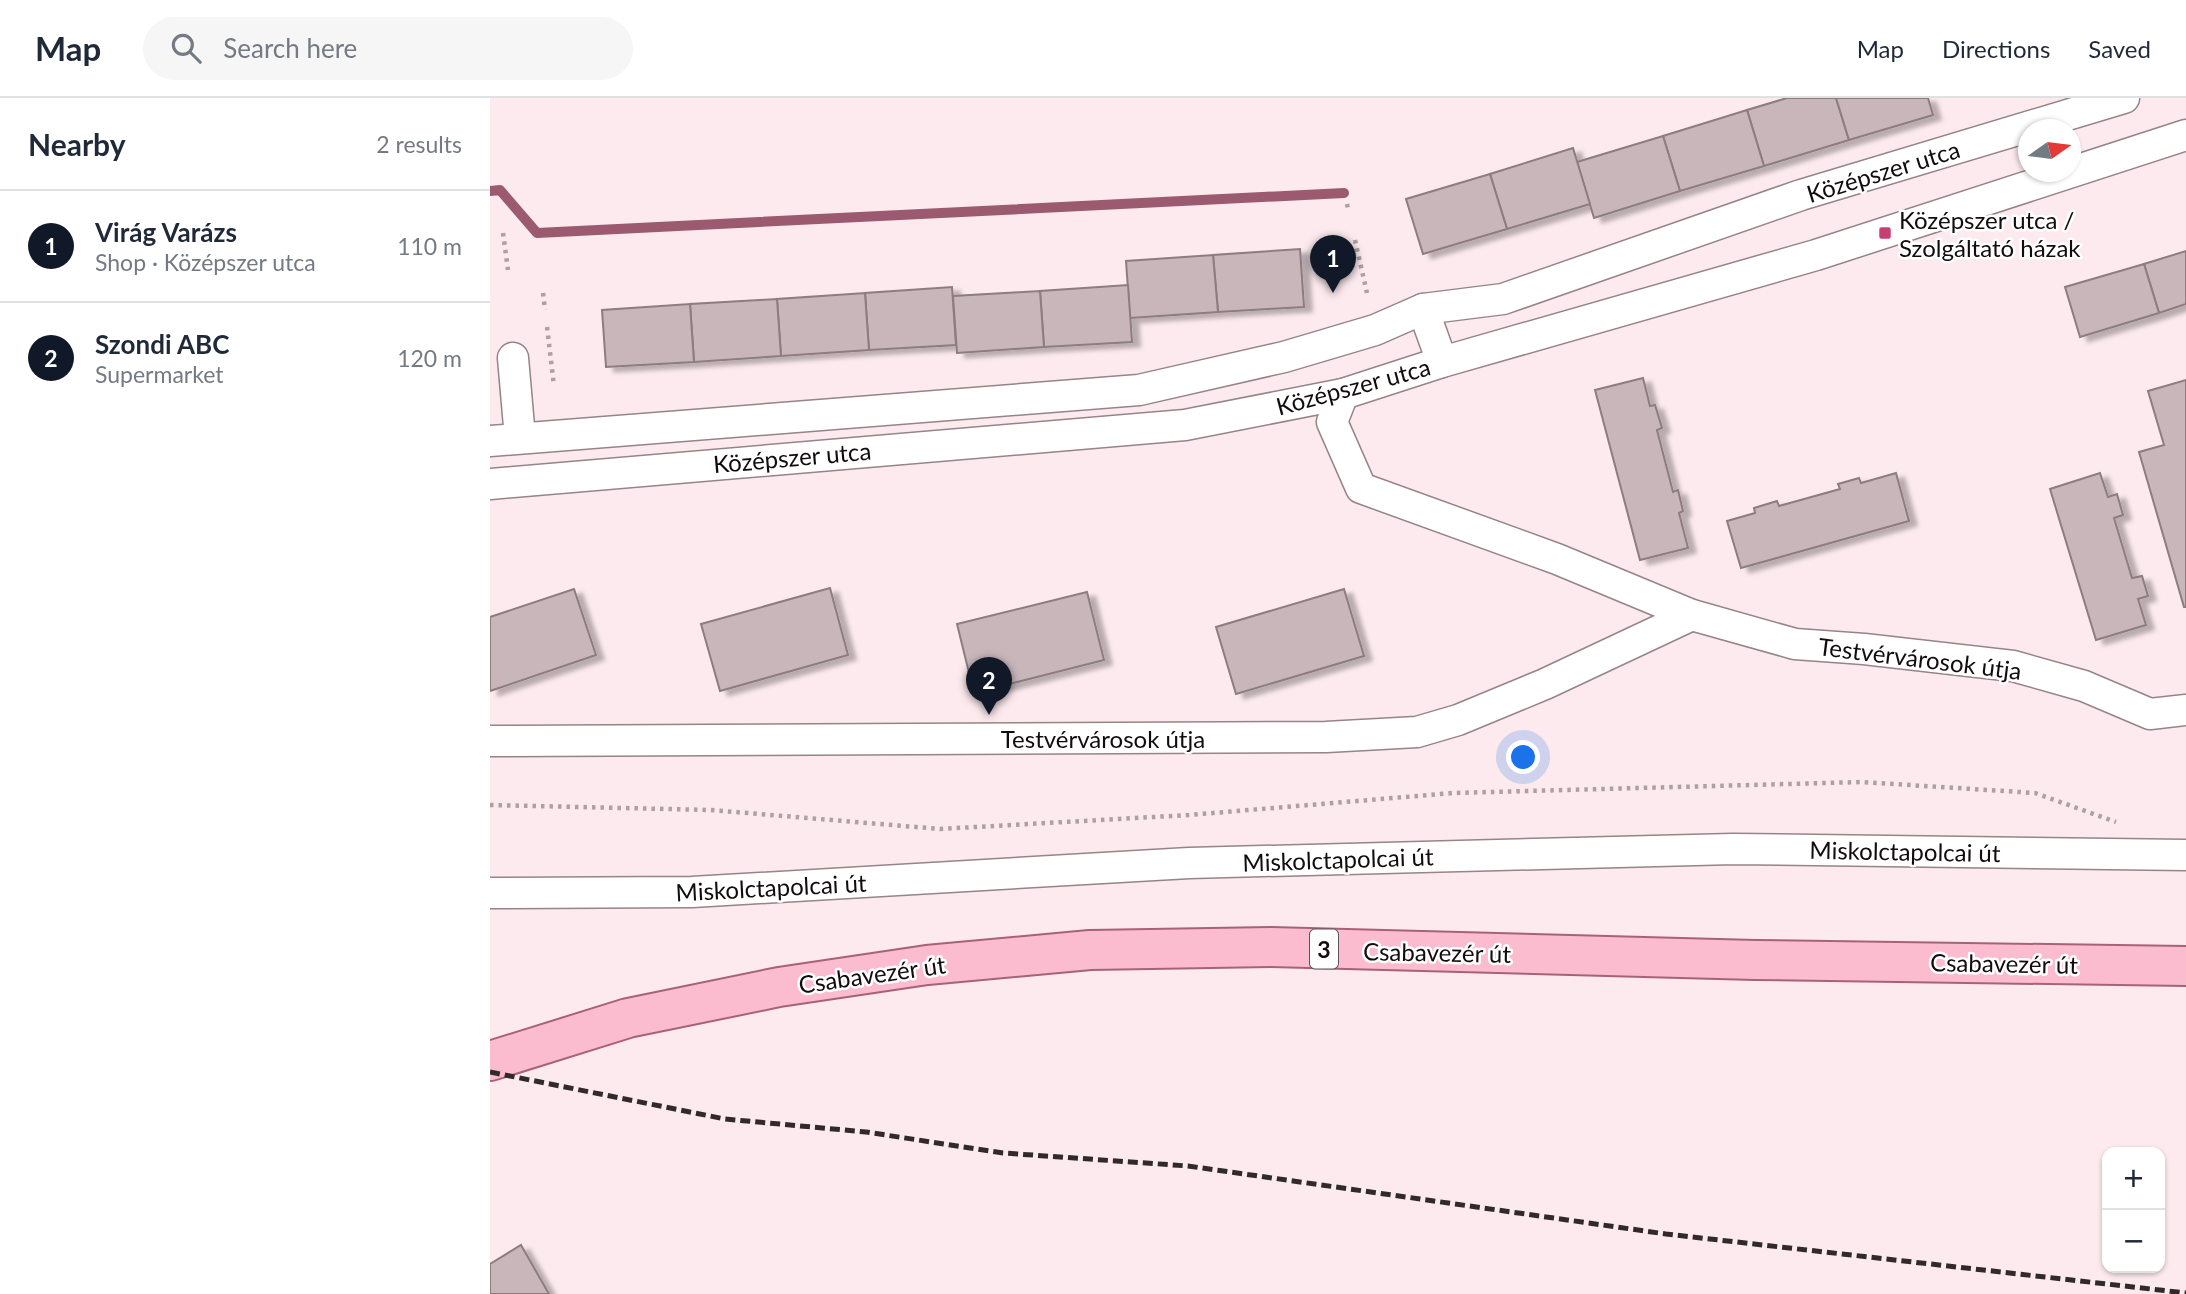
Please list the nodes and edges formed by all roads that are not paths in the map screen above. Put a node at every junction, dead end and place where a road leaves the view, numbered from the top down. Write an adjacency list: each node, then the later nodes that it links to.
1 (2122, 98): 3 (street, Középszer utca)
2 (2186, 135): 5 (street, Középszer utca)
3 (1423, 309): 5 (street); 7 (street, Középszer utca)
4 (513, 358): 7 (street)
5 (1442, 362): 6 (street, Középszer utca)
6 (1343, 394): 8 (street, Középszer utca); 9 (street, Testvérvárosok útja)
7 (503, 440): 8 (street)
8 (499, 483)
9 (1692, 615): 10 (street, Testvérvárosok útja); 11 (street, Testvérvárosok útja)
10 (2186, 710)
11 (490, 741)
12 (2186, 855): 13 (street, Miskolctapolcai út)
13 (490, 892)
14 (2180, 963): 15 (main road, Csabavezér út / 3)
15 (490, 1061)

